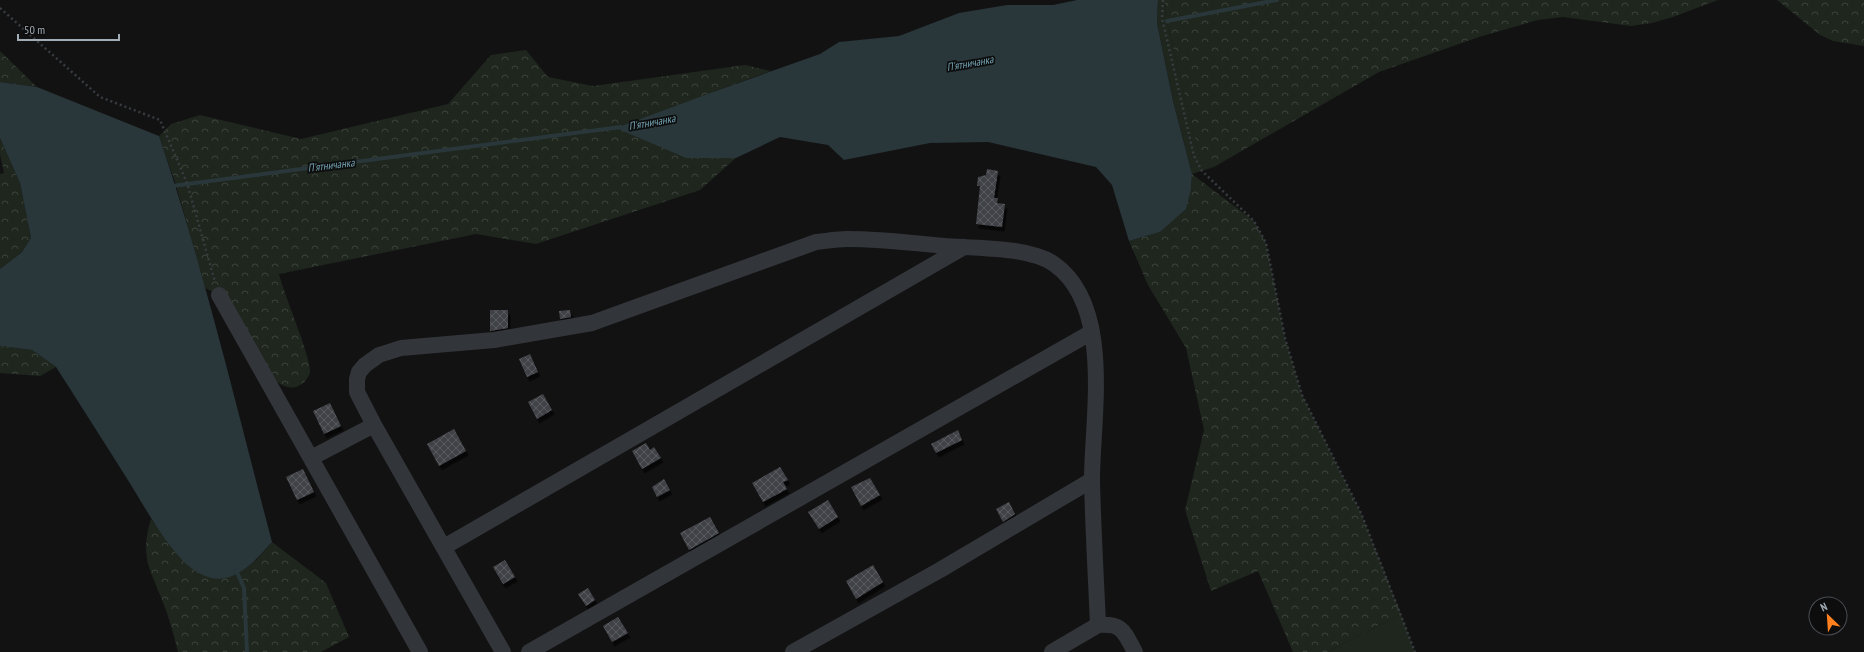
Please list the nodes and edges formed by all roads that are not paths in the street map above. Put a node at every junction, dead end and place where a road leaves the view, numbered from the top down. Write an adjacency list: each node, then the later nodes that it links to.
1 (964, 247): 3 (street); 4 (street); 7 (street)
2 (219, 295): 5 (street)
3 (1092, 332): 6 (street); 11 (street)
4 (374, 425): 5 (street); 7 (street)
5 (311, 458): 9 (street)
6 (1092, 480): 8 (street); 12 (street)
7 (444, 547): 10 (street)
8 (1098, 625): 13 (street); 14 (street)
9 (420, 652)
10 (503, 652)
11 (528, 652)
12 (793, 652)
13 (1052, 652)
14 (1135, 652)

